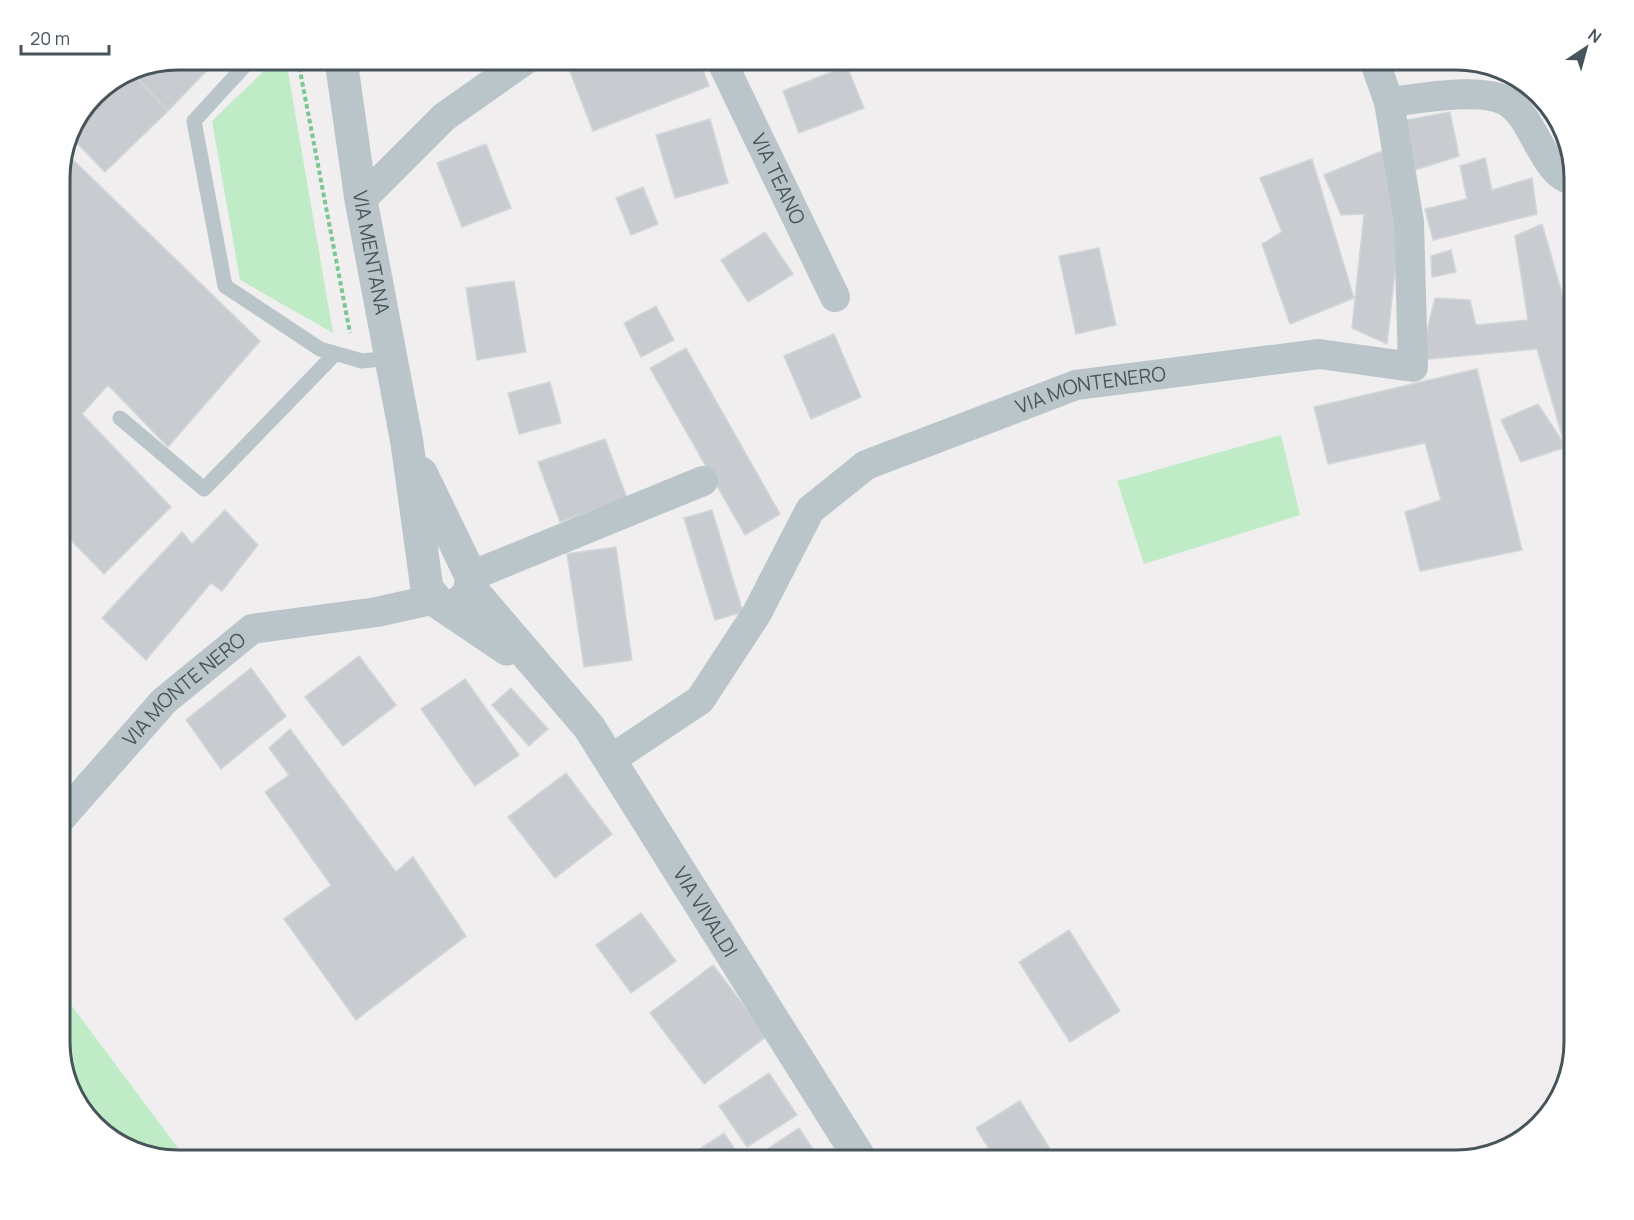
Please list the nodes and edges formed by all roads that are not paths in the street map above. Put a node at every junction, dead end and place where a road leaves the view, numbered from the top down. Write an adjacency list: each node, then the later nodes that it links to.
1 (241, 70): 10 (lane)
2 (342, 70): 8 (street, VIA MENTANA)
3 (511, 70): 8 (street)
4 (726, 70): 9 (street, VIA TEANO)
5 (1378, 70): 6 (street, VIA MONTENERO)
6 (1389, 102): 7 (street); 18 (street, VIA MONTENERO)
7 (1564, 179)
8 (361, 200): 11 (street, VIA MENTANA)
9 (835, 297)
10 (334, 355): 11 (lane); 12 (lane)
11 (391, 358): 13 (street, VIA MENTANA)
12 (120, 418)
13 (407, 443): 15 (street, VIA MENTANA); 16 (street, VIA MENTANA)
14 (703, 481): 15 (street)
15 (469, 577): 16 (street); 17 (street, VIA VIVALDI)
16 (432, 590): 17 (street, VIA VIVALDI); 19 (street, VIA MONTE NERO)
17 (541, 672): 18 (street, VIA VIVALDI)
18 (610, 760): 20 (street, VIA VIVALDI)
19 (71, 807)
20 (855, 1150)

